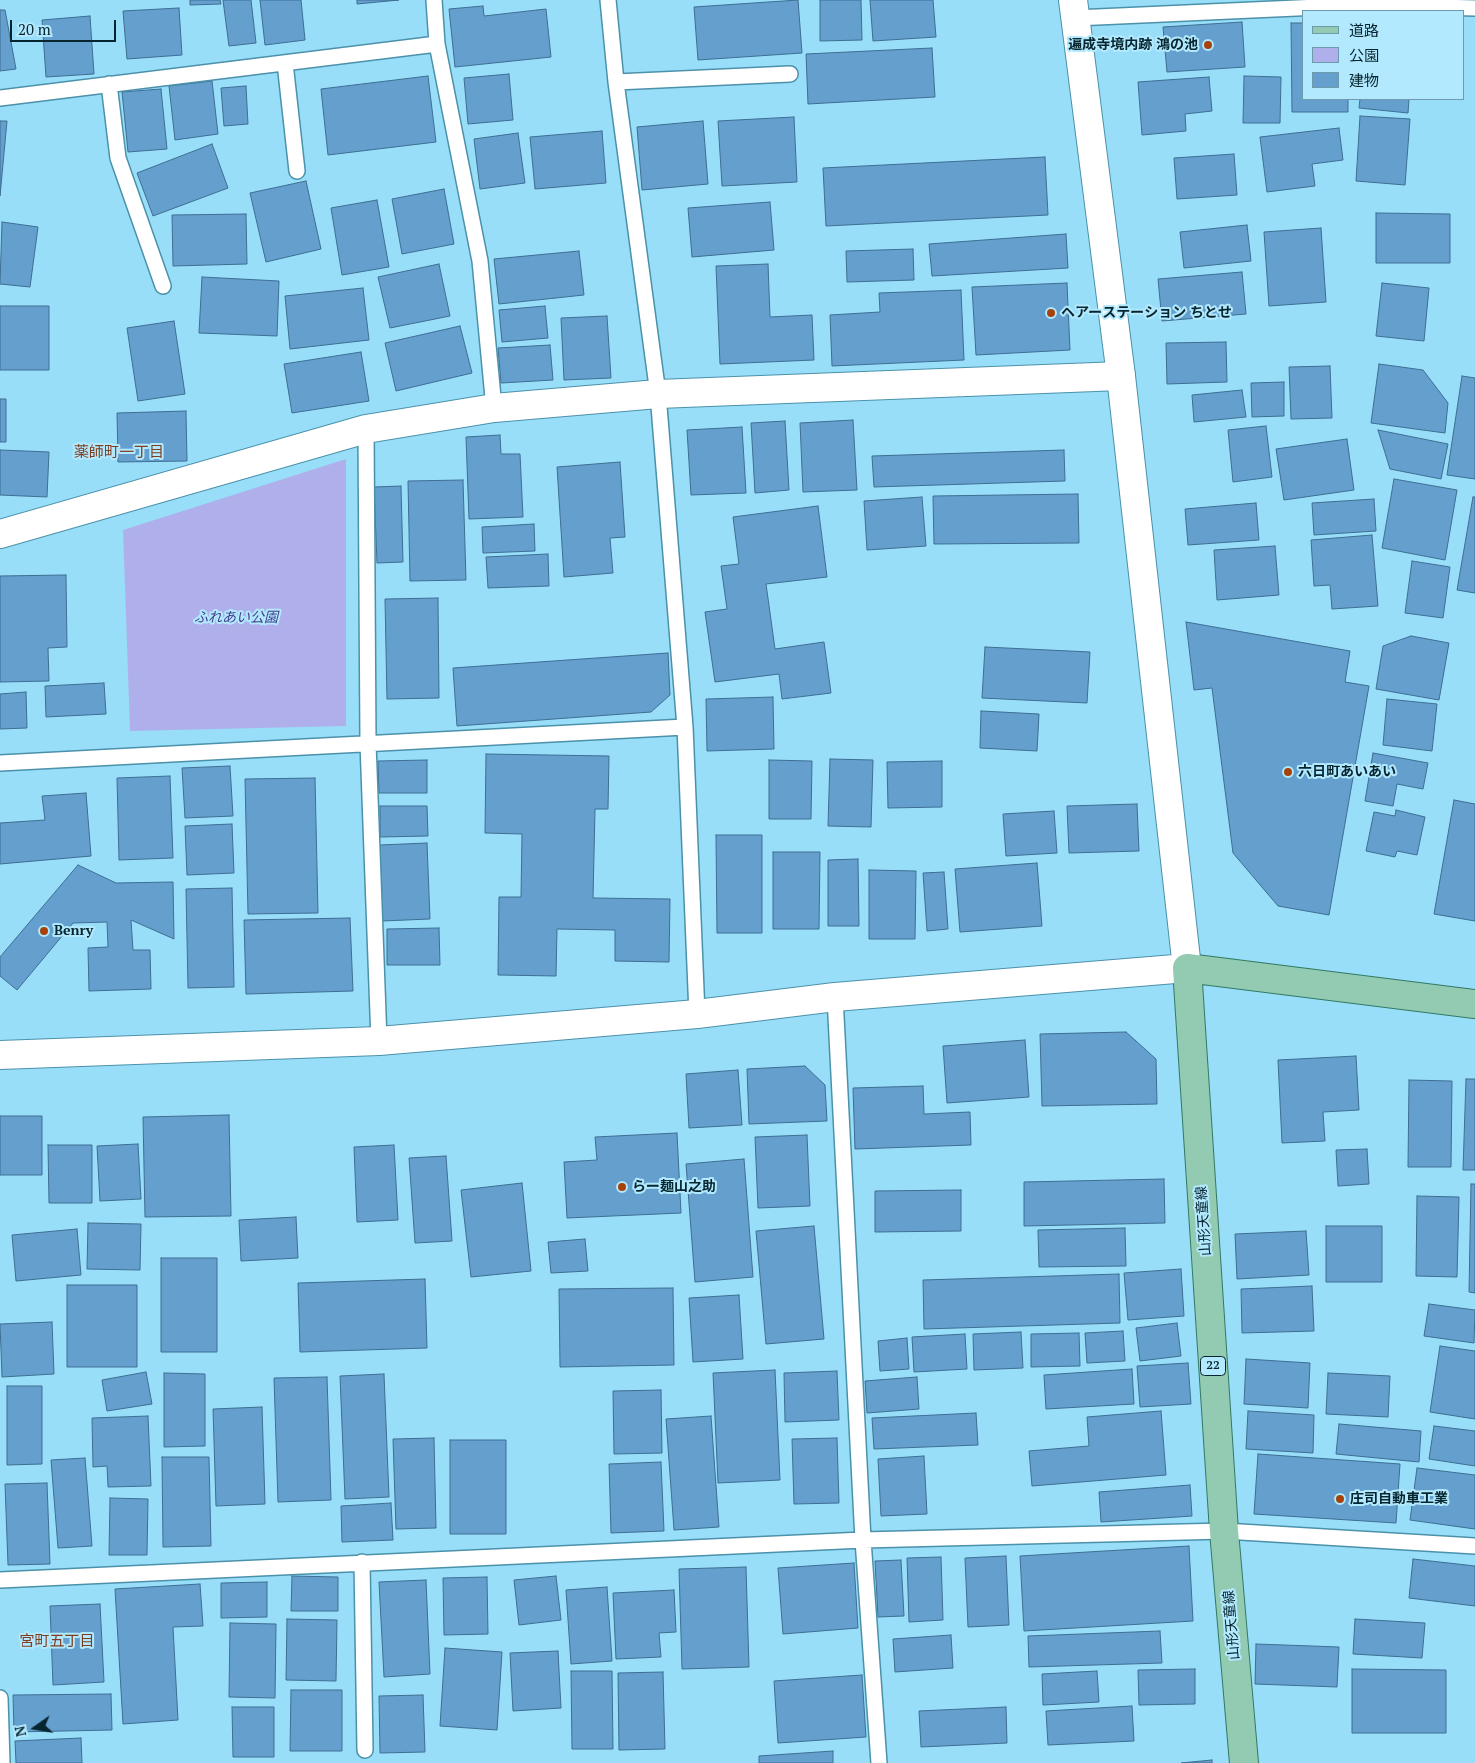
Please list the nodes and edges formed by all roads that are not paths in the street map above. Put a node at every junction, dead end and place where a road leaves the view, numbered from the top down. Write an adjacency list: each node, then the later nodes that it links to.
1 (434, 0): 5 (lane)
2 (608, 0): 8 (lane)
3 (1475, 8): 4 (lane)
4 (1074, 9): 13 (street)
5 (437, 44): 6 (lane); 15 (lane)
6 (286, 63): 9 (lane); 11 (lane)
7 (790, 74): 8 (lane)
8 (616, 82): 14 (lane)
9 (109, 84): 10 (lane); 12 (lane)
10 (0, 98)
11 (297, 172)
12 (163, 286)
13 (1121, 376): 14 (street); 21 (street)
14 (658, 394): 15 (street); 18 (lane)
15 (494, 408): 16 (street)
16 (366, 429): 17 (street); 19 (lane)
17 (0, 534)
18 (685, 727): 19 (lane); 24 (lane)
19 (368, 744): 20 (lane); 25 (lane)
20 (0, 762)
21 (1187, 968): 22 (street); 23 (main road); 27 (main road, 山形天童線 / 22)
22 (835, 997): 24 (street); 28 (lane)
23 (1475, 1004)
24 (697, 1014): 25 (street)
25 (379, 1041): 26 (street)
26 (0, 1055)
27 (1224, 1531): 28 (lane); 29 (lane); 36 (main road, 山形天童線 / 22)
28 (863, 1540): 30 (lane); 35 (lane)
29 (1475, 1546)
30 (362, 1562): 31 (lane); 33 (lane)
31 (0, 1580)
32 (0, 1698): 34 (lane)
33 (365, 1750)
34 (2, 1763)
35 (879, 1763)
36 (1244, 1763)

